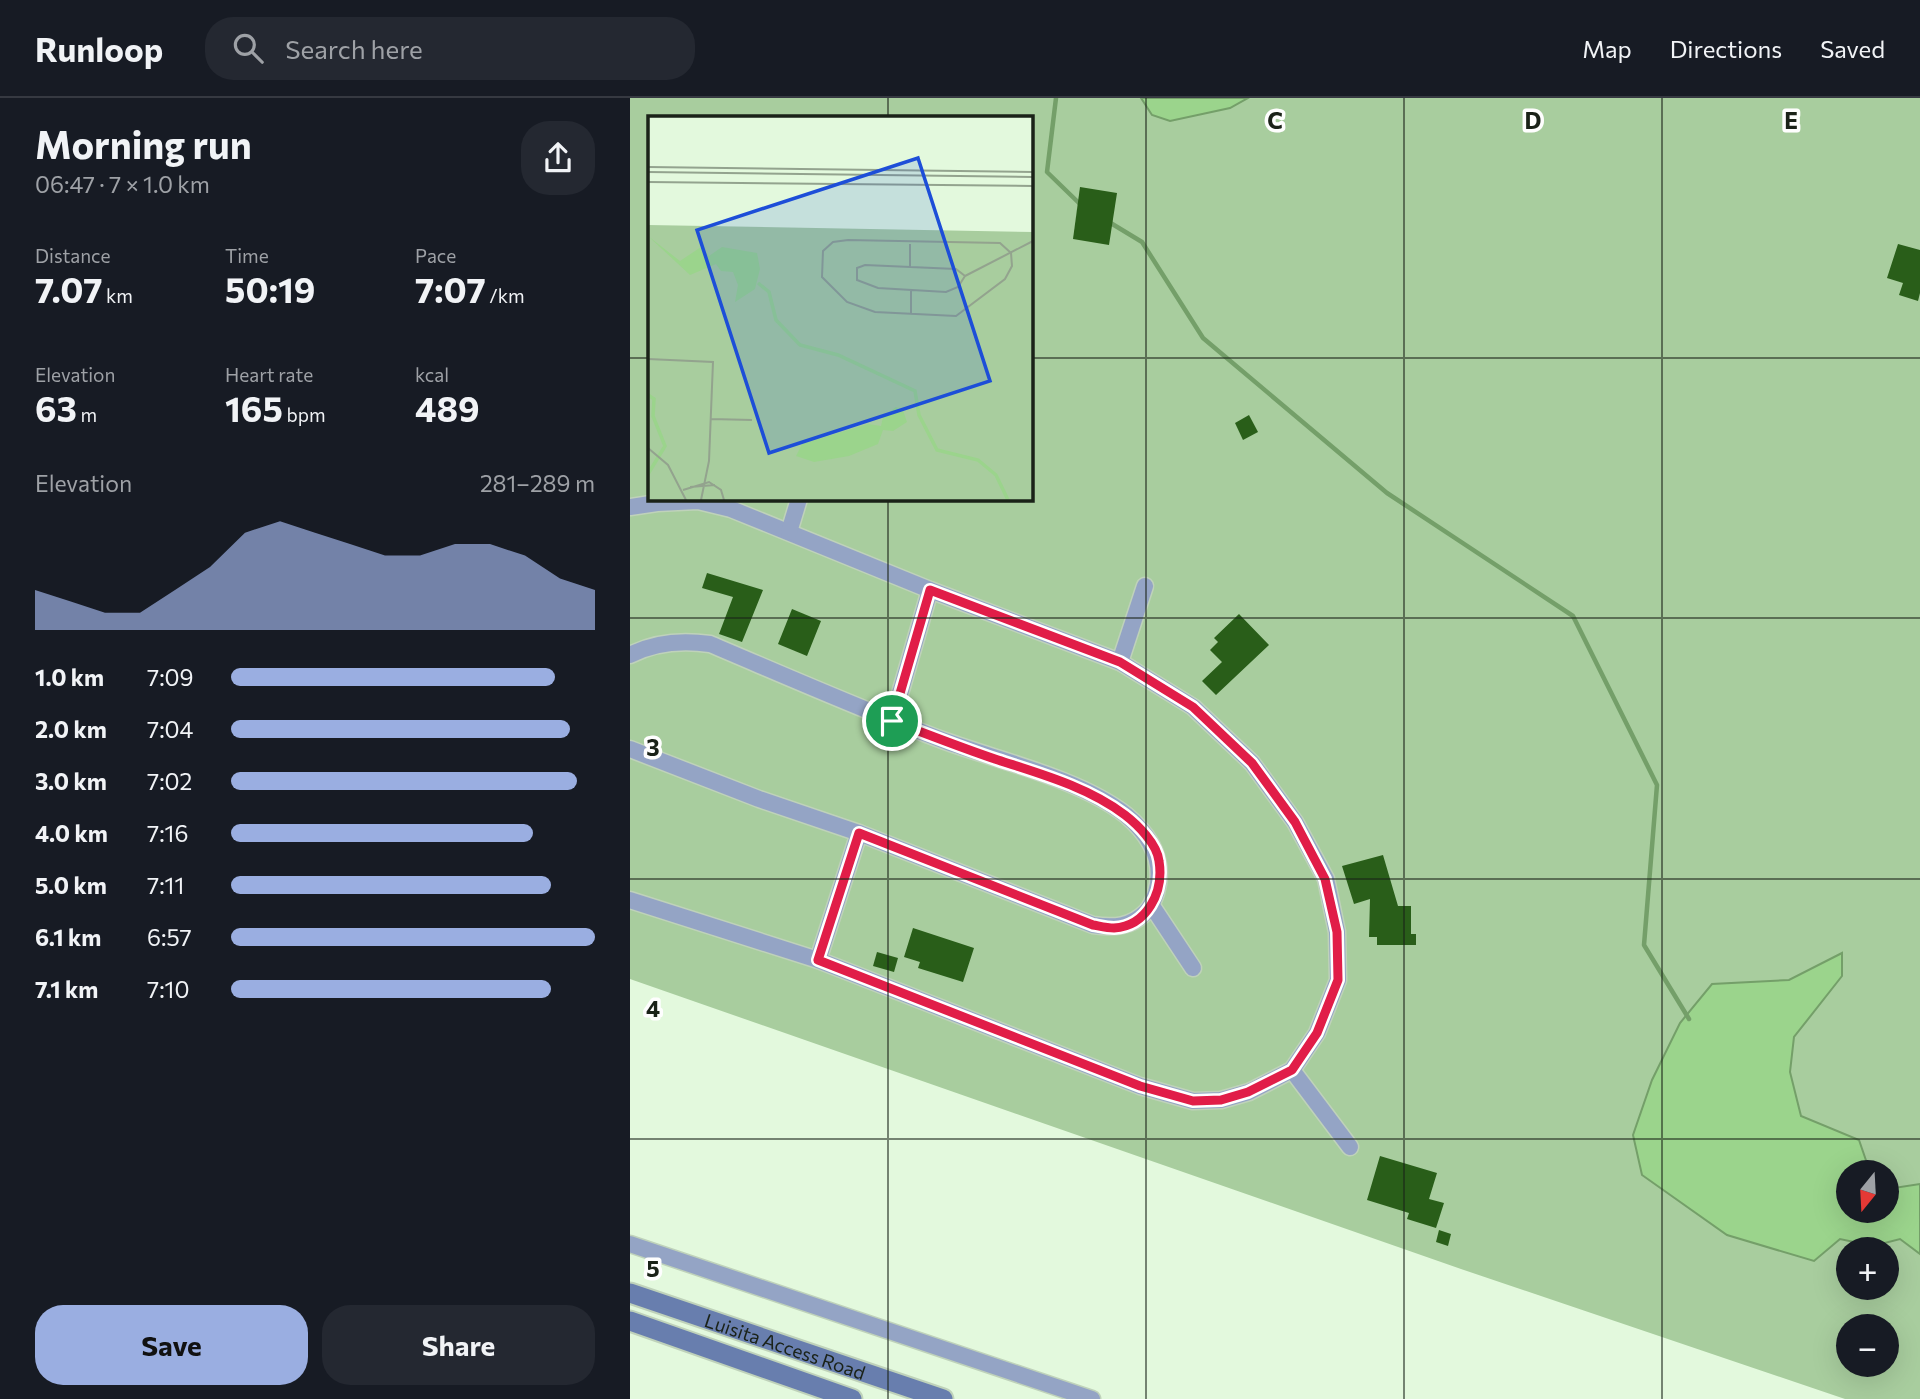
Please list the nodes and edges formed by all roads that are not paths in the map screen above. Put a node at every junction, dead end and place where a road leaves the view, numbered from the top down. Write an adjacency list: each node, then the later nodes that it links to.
1 (799, 500): 3 (street)
2 (630, 507): 3 (street)
3 (789, 531): 5 (street)
4 (1145, 586): 7 (street)
5 (930, 590): 7 (street); 8 (street)
6 (630, 655): 8 (street)
7 (1120, 662): 15 (street)
8 (892, 721): 12 (street)
9 (630, 749): 10 (street)
10 (859, 833): 12 (street); 13 (street)
11 (630, 900): 13 (street)
12 (1152, 906): 14 (street)
13 (818, 960): 15 (street)
14 (1193, 968)
15 (1292, 1070): 16 (street)
16 (1350, 1147)
17 (630, 1244): 22 (street)
18 (630, 1293): 21 (main road, Luisita Access Road)
19 (630, 1321): 20 (main road, Luisita Access Road)
20 (852, 1399)
21 (943, 1399)
22 (1092, 1399)

